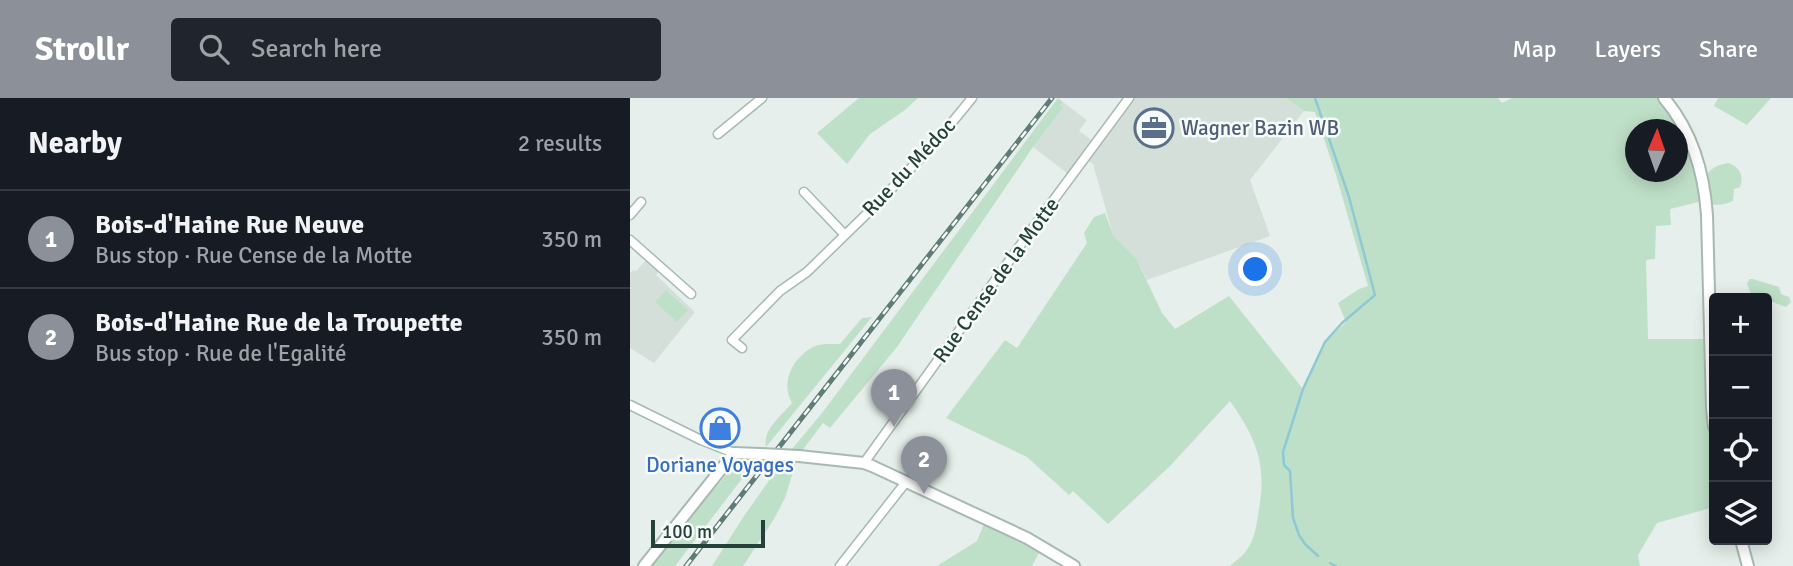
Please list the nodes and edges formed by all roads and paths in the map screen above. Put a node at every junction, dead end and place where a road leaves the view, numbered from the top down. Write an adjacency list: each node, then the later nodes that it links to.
1 (762, 98): 5 (street)
2 (972, 98): 9 (street, Rue du Médoc)
3 (1129, 98): 16 (street, Rue Cense de la Motte)
4 (1664, 98): 14 (street)
5 (718, 134)
6 (804, 192): 9 (street, Rue du Médoc)
7 (641, 202): 8 (street)
8 (630, 215)
9 (845, 234): 12 (street, Rue du Médoc)
10 (630, 240): 11 (street)
11 (691, 295)
12 (741, 348)
13 (630, 405): 15 (street)
14 (1713, 419)
15 (737, 453): 16 (street, bridge); 19 (street)
16 (864, 463): 17 (street)
17 (906, 482): 20 (street); 21 (street)
18 (1742, 545): 22 (street)
19 (644, 566)
20 (840, 566)
21 (1074, 566)
22 (1748, 566)

